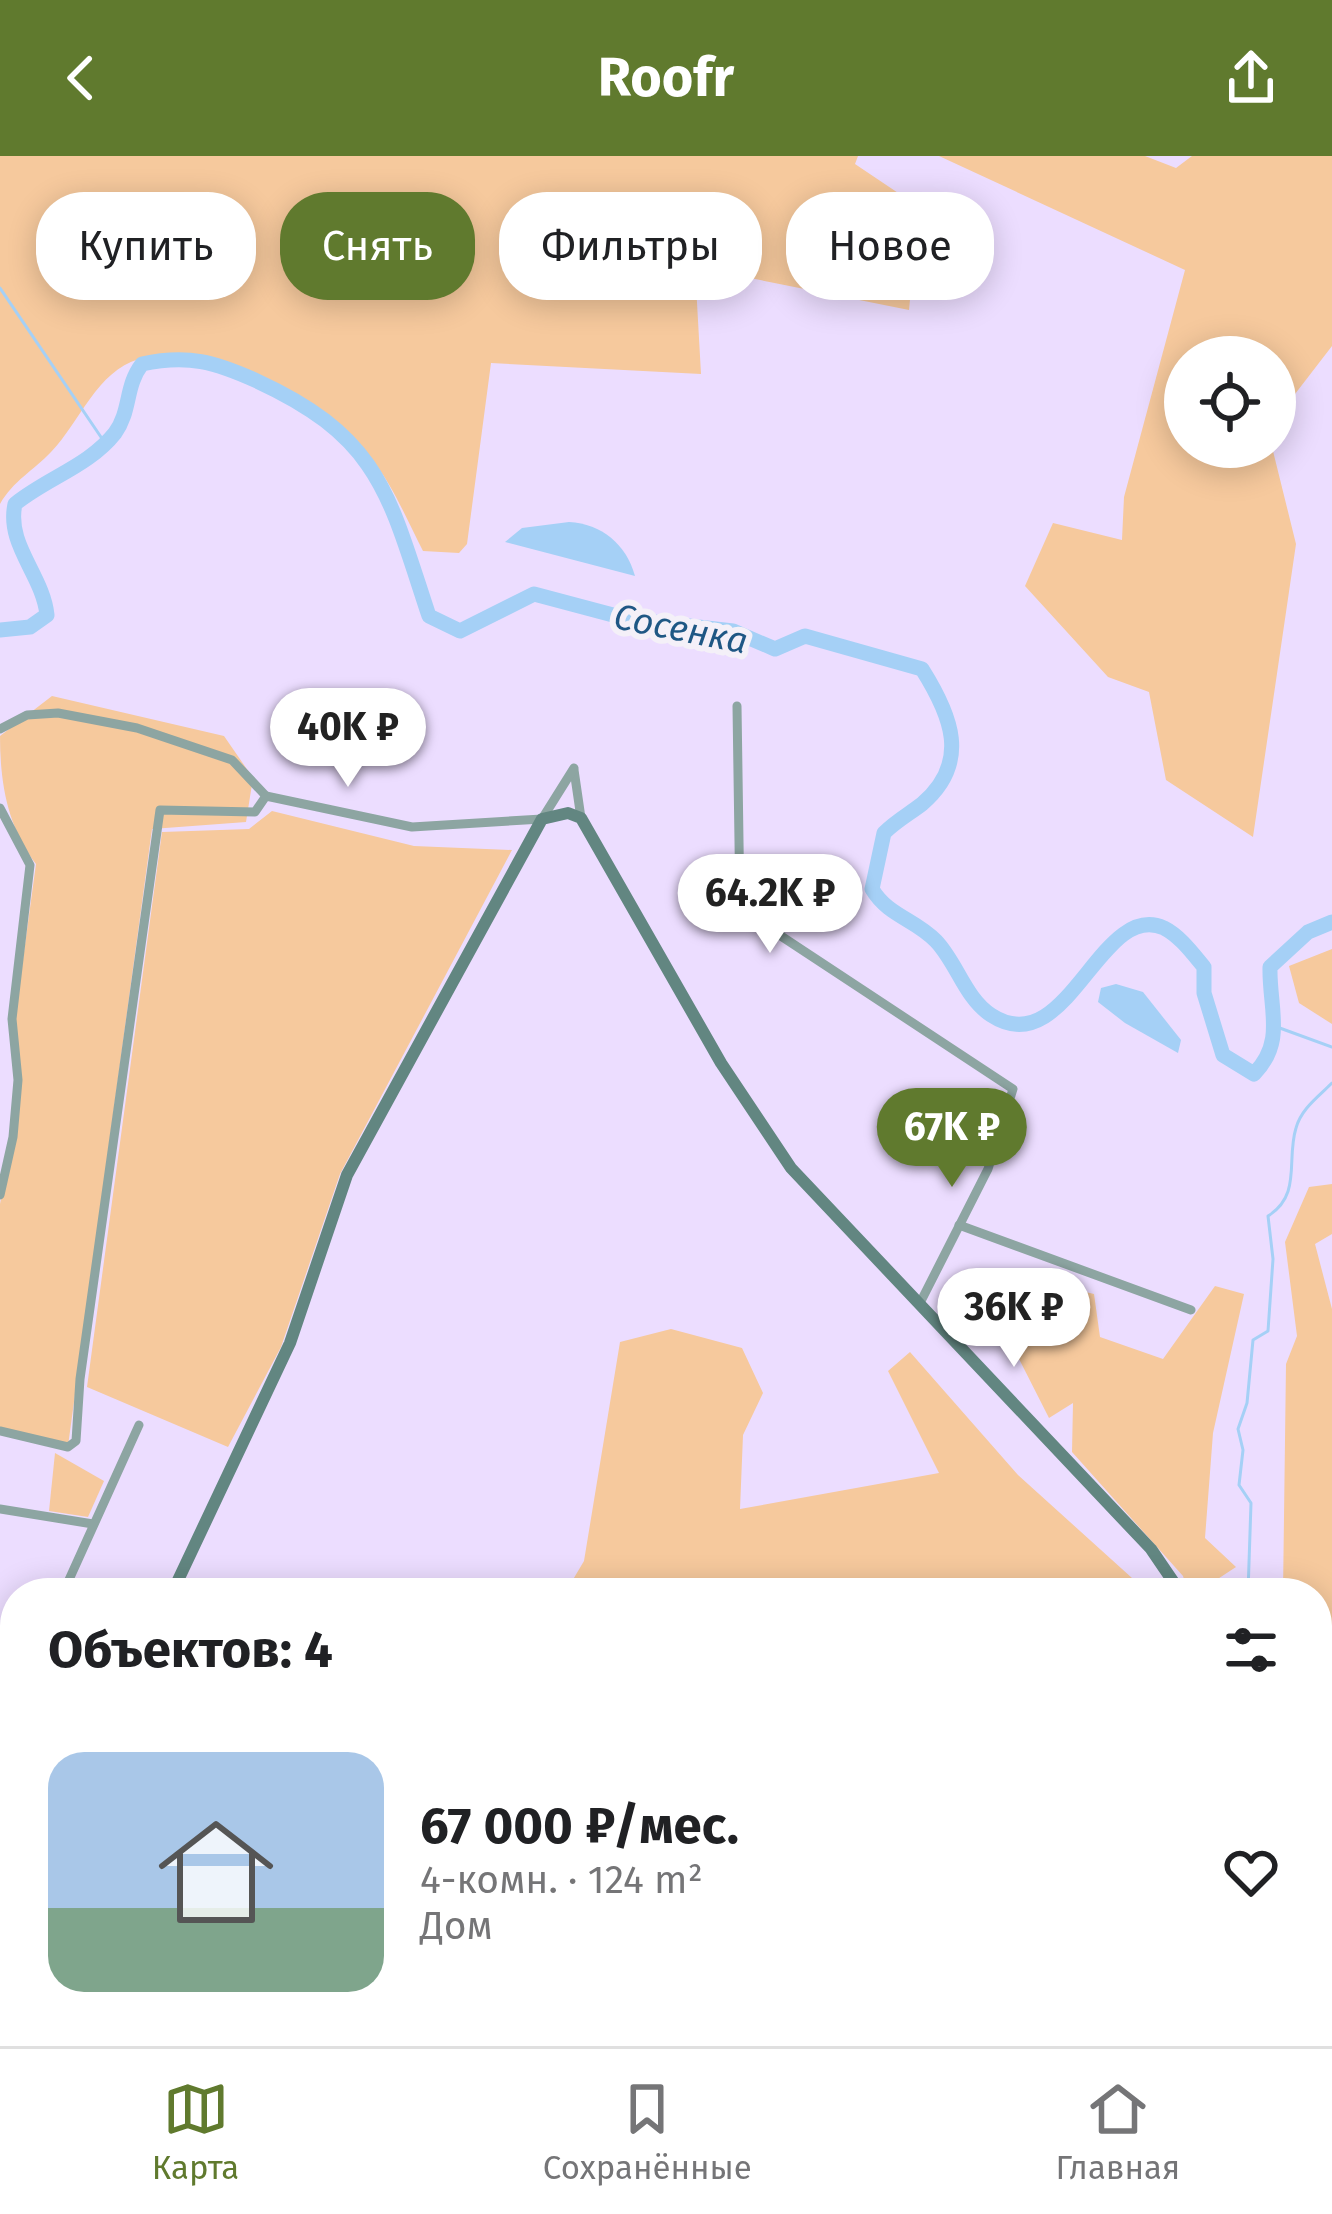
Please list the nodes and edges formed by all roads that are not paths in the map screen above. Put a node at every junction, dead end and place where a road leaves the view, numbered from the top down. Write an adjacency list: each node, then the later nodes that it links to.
1 (737, 706): 8 (street)
2 (0, 728): 3 (street)
3 (266, 796): 6 (street); 12 (street)
4 (0, 808): 7 (street)
5 (581, 818): 6 (street); 6 (street); 9 (street)
6 (542, 819): 16 (street)
7 (0, 1195)
8 (959, 1225): 9 (street); 10 (street)
9 (920, 1303): 17 (street)
10 (1191, 1310)
11 (139, 1425): 14 (street)
12 (0, 1431)
13 (0, 1509): 14 (street)
14 (93, 1524): 15 (street)
15 (70, 1578)
16 (179, 1578)
17 (1171, 1578)

